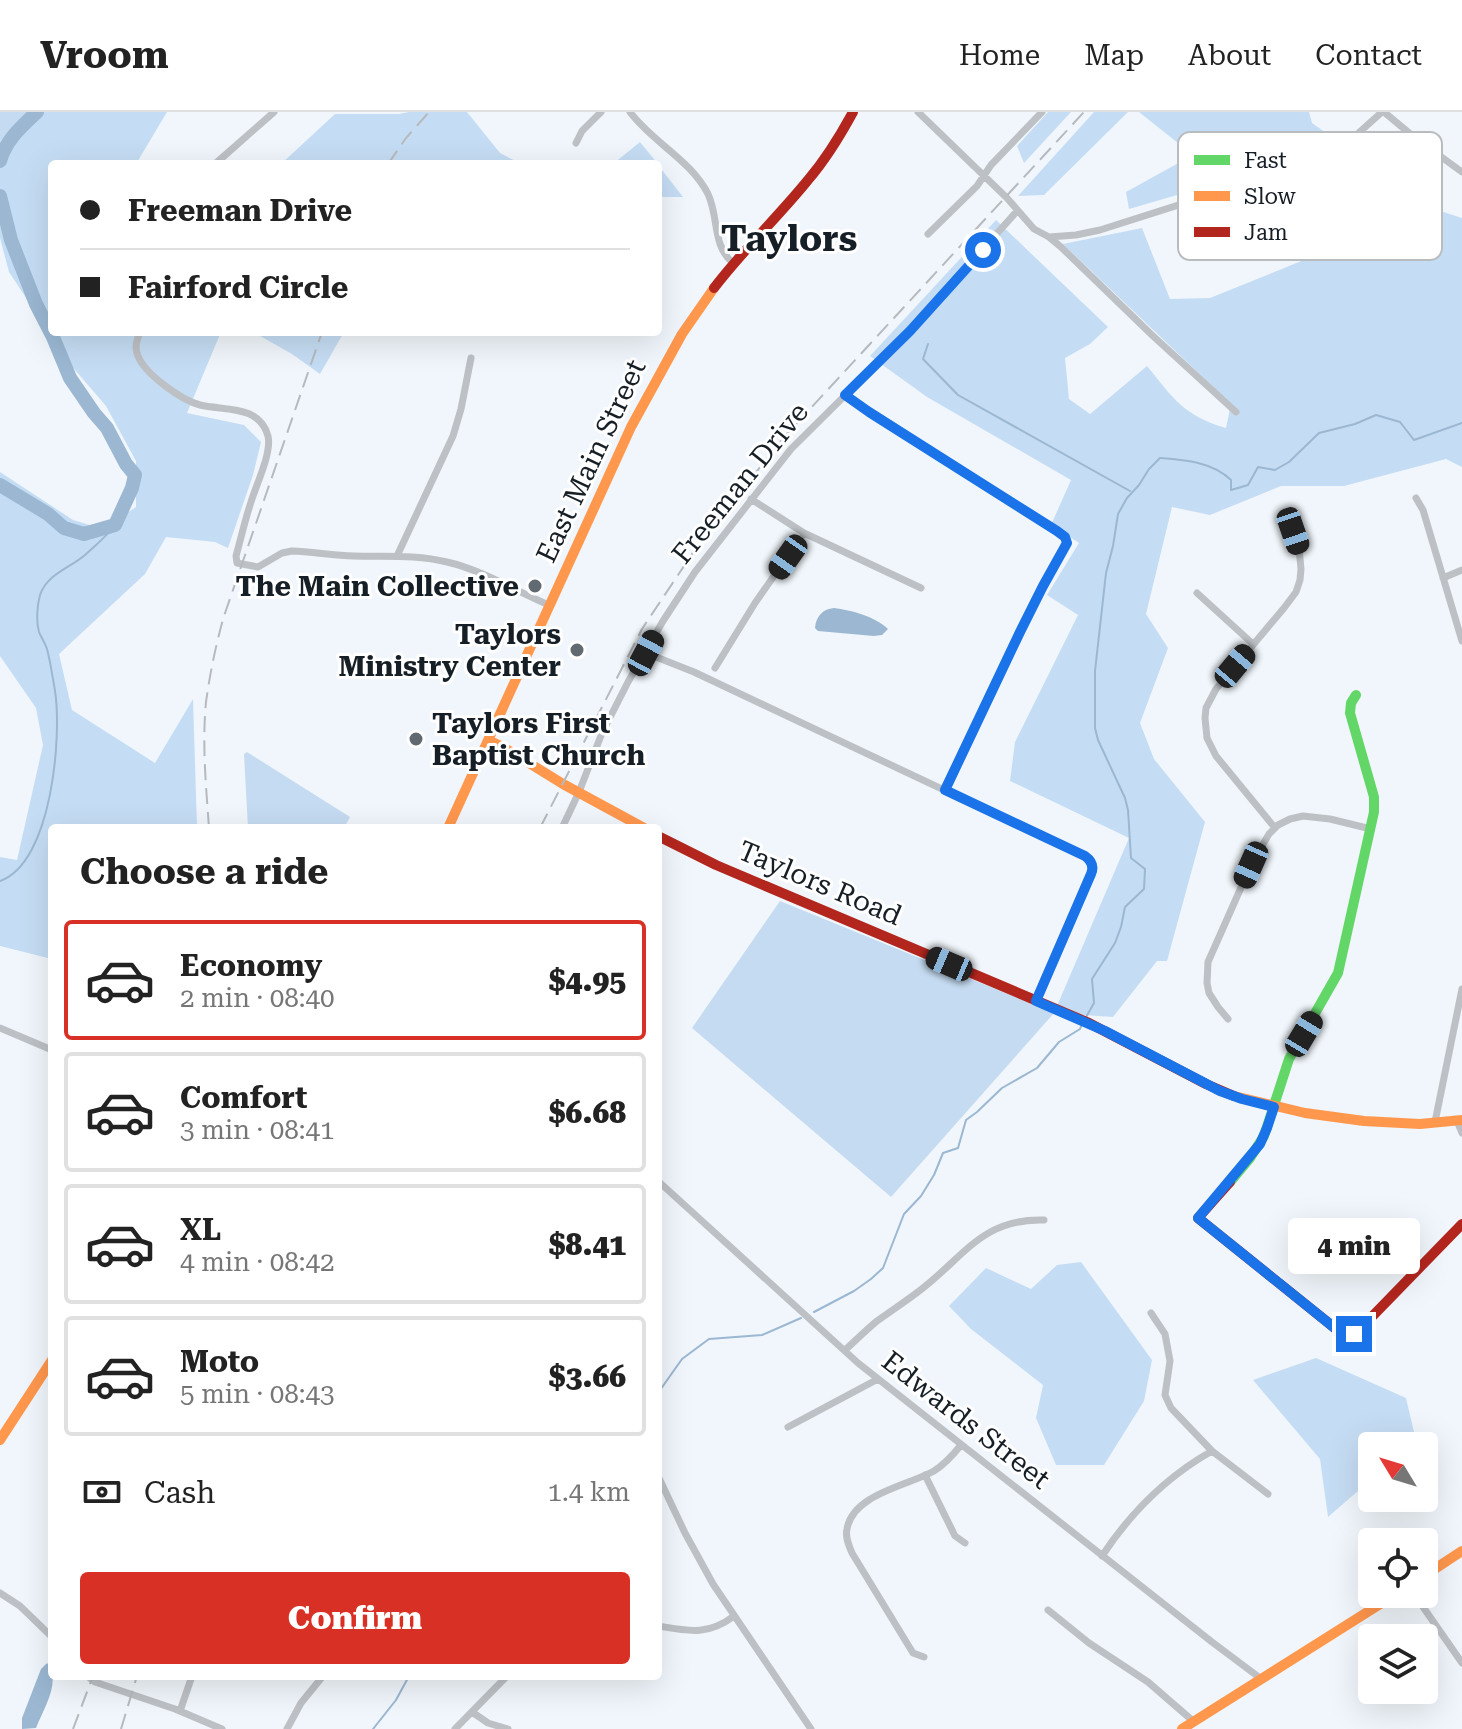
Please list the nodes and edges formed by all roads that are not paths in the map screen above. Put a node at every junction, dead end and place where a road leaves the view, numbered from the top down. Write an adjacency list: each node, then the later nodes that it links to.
1 (274, 112): 12 (street)
2 (601, 112): 10 (street)
3 (630, 112): 19 (street)
4 (853, 112): 19 (street, East Main Street)
5 (918, 112): 14 (street)
6 (1042, 112): 14 (street)
7 (1383, 112): 8 (street); 9 (street)
8 (1360, 132)
9 (1408, 132)
10 (576, 143)
11 (1442, 158): 13 (street)
12 (220, 160)
13 (1462, 172)
14 (984, 175): 16 (street); 17 (street)
15 (1178, 205): 18 (street)
16 (1017, 211): 18 (street); 22 (street, Freeman Drive)
17 (928, 234)
18 (1049, 237): 23 (street)
19 (733, 263): 33 (street, East Main Street)
20 (139, 336): 28 (street)
21 (471, 358): 28 (street)
22 (845, 395): 25 (street, Freeman Drive); 40 (street)
23 (1236, 412)
24 (1416, 498): 30 (street)
25 (751, 499): 27 (street); 36 (street, Freeman Drive)
26 (1293, 531): 35 (street)
27 (804, 533): 31 (street); 37 (street)
28 (397, 556): 33 (street)
29 (1462, 570): 30 (street)
30 (1443, 578): 34 (street)
31 (921, 588)
32 (1197, 593): 35 (street)
33 (549, 605): 39 (street, East Main Street)
34 (1462, 641)
35 (1253, 644): 45 (street)
36 (646, 653): 40 (street); 41 (street, Freeman Drive)
37 (715, 668)
38 (1356, 695): 46 (street)
39 (488, 740): 41 (street); 42 (street, East Main Street)
40 (945, 790): 49 (street)
41 (579, 792): 43 (street, Freeman Drive); 44 (street)
42 (450, 824)
43 (564, 824)
44 (637, 824)
45 (1275, 828): 46 (street); 50 (street)
46 (1371, 829): 53 (street)
47 (662, 838): 49 (street, Taylors Road)
48 (1462, 989): 55 (street)
49 (1036, 1001): 53 (street, Taylors Road)
50 (1228, 1019)
51 (0, 1028): 52 (street)
52 (48, 1048)
53 (1274, 1107): 55 (street, Taylors Road); 59 (street)
54 (1460, 1120): 55 (street, Taylors Road); 56 (street)
55 (1435, 1122)
56 (1462, 1133)
57 (662, 1185): 61 (street, Edwards Street)
58 (1044, 1220): 61 (street)
59 (1462, 1224)
60 (1151, 1313): 67 (street)
61 (845, 1350): 63 (street, Edwards Street)
62 (48, 1366): 65 (street)
63 (878, 1379): 64 (street); 66 (street, Edwards Street)
64 (788, 1427)
65 (0, 1440)
66 (961, 1445): 68 (street); 73 (street, Edwards Street)
67 (1212, 1451): 70 (street); 73 (street)
68 (925, 1475): 71 (street); 82 (street)
69 (662, 1492): 79 (street)
70 (1268, 1494)
71 (965, 1543)
72 (1462, 1551): 74 (street)
73 (1102, 1556): 84 (street, Edwards Street)
74 (1438, 1567)
75 (0, 1593): 81 (street)
76 (1373, 1608): 84 (street)
77 (1424, 1608): 83 (street)
78 (1048, 1610): 91 (street)
79 (734, 1616): 80 (street); 96 (street)
80 (662, 1626)
81 (48, 1633)
82 (924, 1657)
83 (1462, 1663)
84 (1260, 1678): 91 (street)
85 (92, 1680): 89 (street)
86 (191, 1680): 89 (street)
87 (320, 1680): 93 (street)
88 (503, 1680): 90 (street)
89 (180, 1711): 92 (street)
90 (472, 1712): 94 (street); 95 (street)
91 (1193, 1721): 97 (street)
92 (222, 1729)
93 (287, 1729)
94 (455, 1729)
95 (508, 1729)
96 (811, 1729)
97 (1182, 1729)

